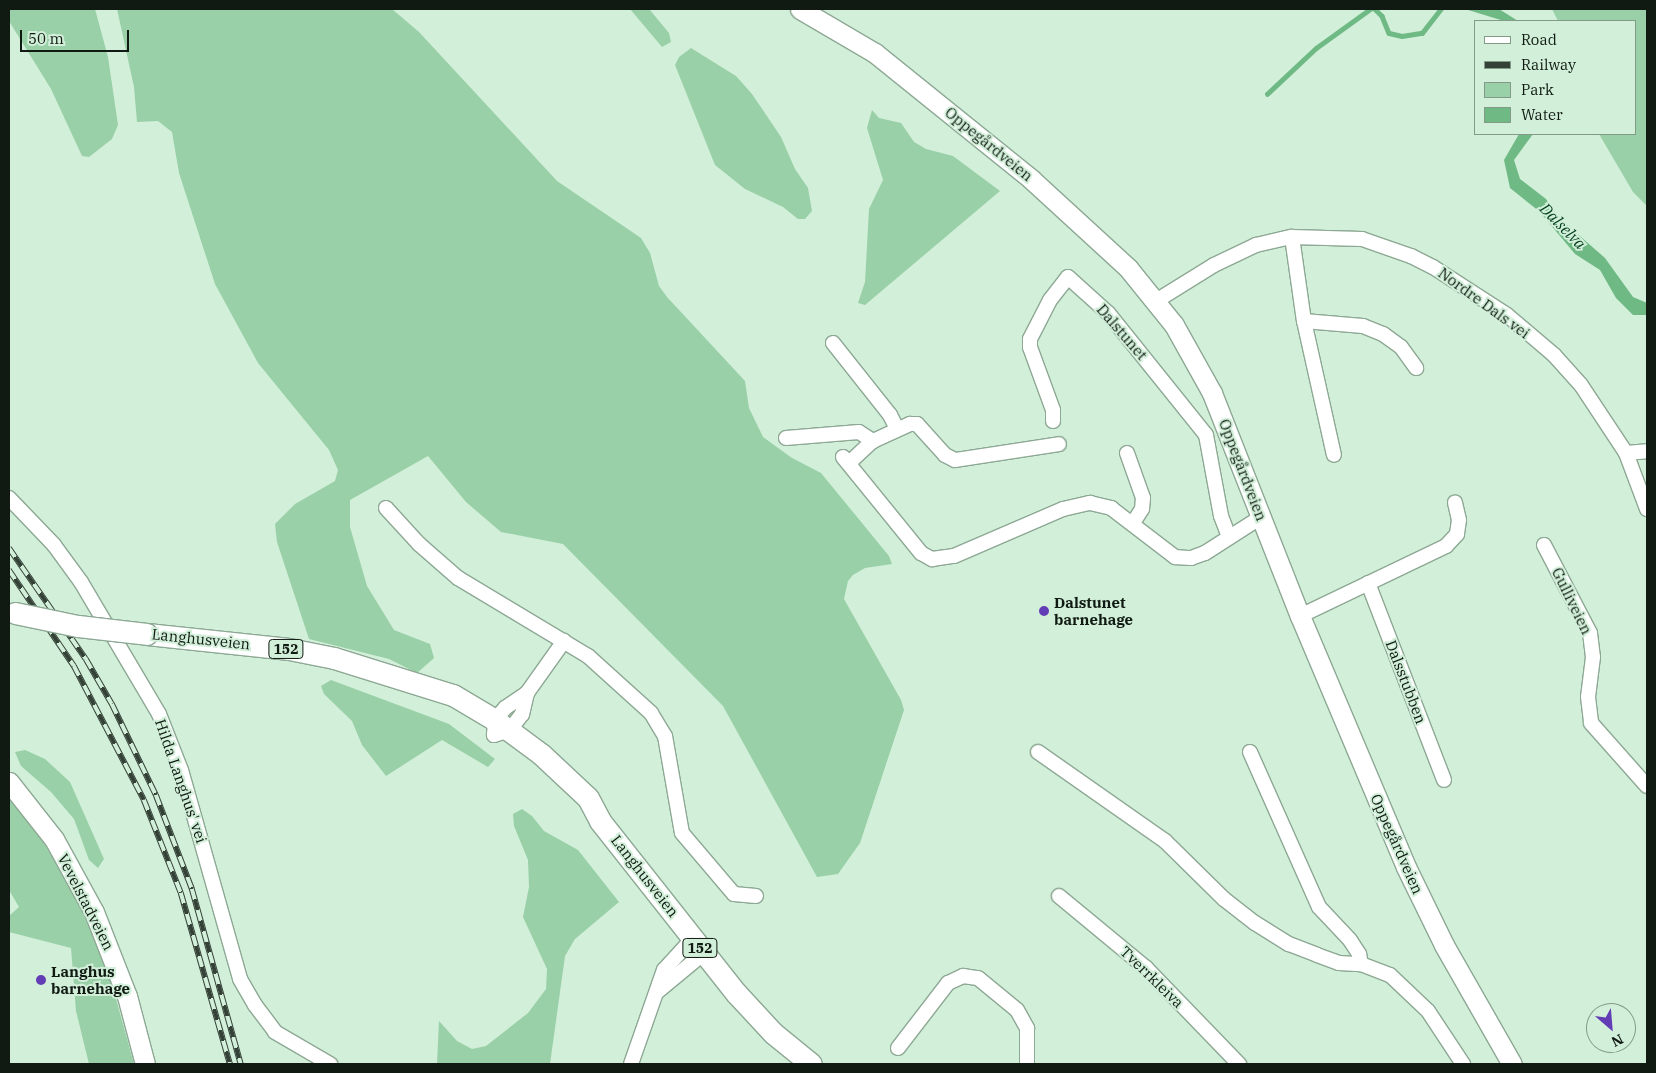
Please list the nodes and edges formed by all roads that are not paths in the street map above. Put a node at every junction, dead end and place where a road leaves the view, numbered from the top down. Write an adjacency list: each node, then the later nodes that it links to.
1 (800, 9): 3 (main road, Oppegårdveien)
2 (1292, 237): 3 (street, Nordre Dals vei); 4 (street); 14 (street, Nordre Dals vei)
3 (1156, 301): 20 (main road, Oppegårdveien)
4 (1304, 321): 6 (street); 15 (street)
5 (833, 343): 8 (street)
6 (1416, 368)
7 (1053, 421): 22 (street, Dalstunet)
8 (897, 429): 10 (street); 11 (street)
9 (786, 438): 10 (street)
10 (873, 441): 21 (street)
11 (1059, 444)
12 (1647, 451): 14 (street)
13 (1127, 453): 21 (street)
14 (1626, 453): 19 (street, Nordre Dals vei)
15 (1334, 455)
16 (9, 498): 40 (street, Hilda Langhus' vei)
17 (1455, 502): 24 (street)
18 (386, 508): 27 (street)
19 (1647, 509)
20 (1261, 517): 22 (street); 26 (main road, Oppegårdveien)
21 (1133, 523): 22 (street)
22 (1229, 537)
23 (1544, 545): 33 (street, Gulliveien)
24 (1368, 583): 26 (street); 31 (street, Dalsstubben)
25 (9, 611): 28 (main road, Langhusveien / 152, bridge)
26 (1300, 616): 46 (main road, Oppegårdveien)
27 (564, 641): 28 (street); 34 (street)
28 (500, 729): 36 (main road, Langhusveien / 152)
29 (1038, 752): 37 (street)
30 (1250, 752): 37 (street)
31 (1444, 780)
32 (9, 782): 39 (main road, Vevelstadveien)
33 (1647, 786)
34 (756, 896)
35 (1059, 896): 44 (street, Tverrkleiva)
36 (699, 945): 41 (street); 42 (main road, Langhusveien / 152)
37 (1361, 964): 45 (street)
38 (898, 1048): 43 (street)
39 (145, 1064)
40 (330, 1064)
41 (631, 1064)
42 (811, 1064)
43 (1027, 1064)
44 (1239, 1064)
45 (1463, 1064)
46 (1512, 1064)

